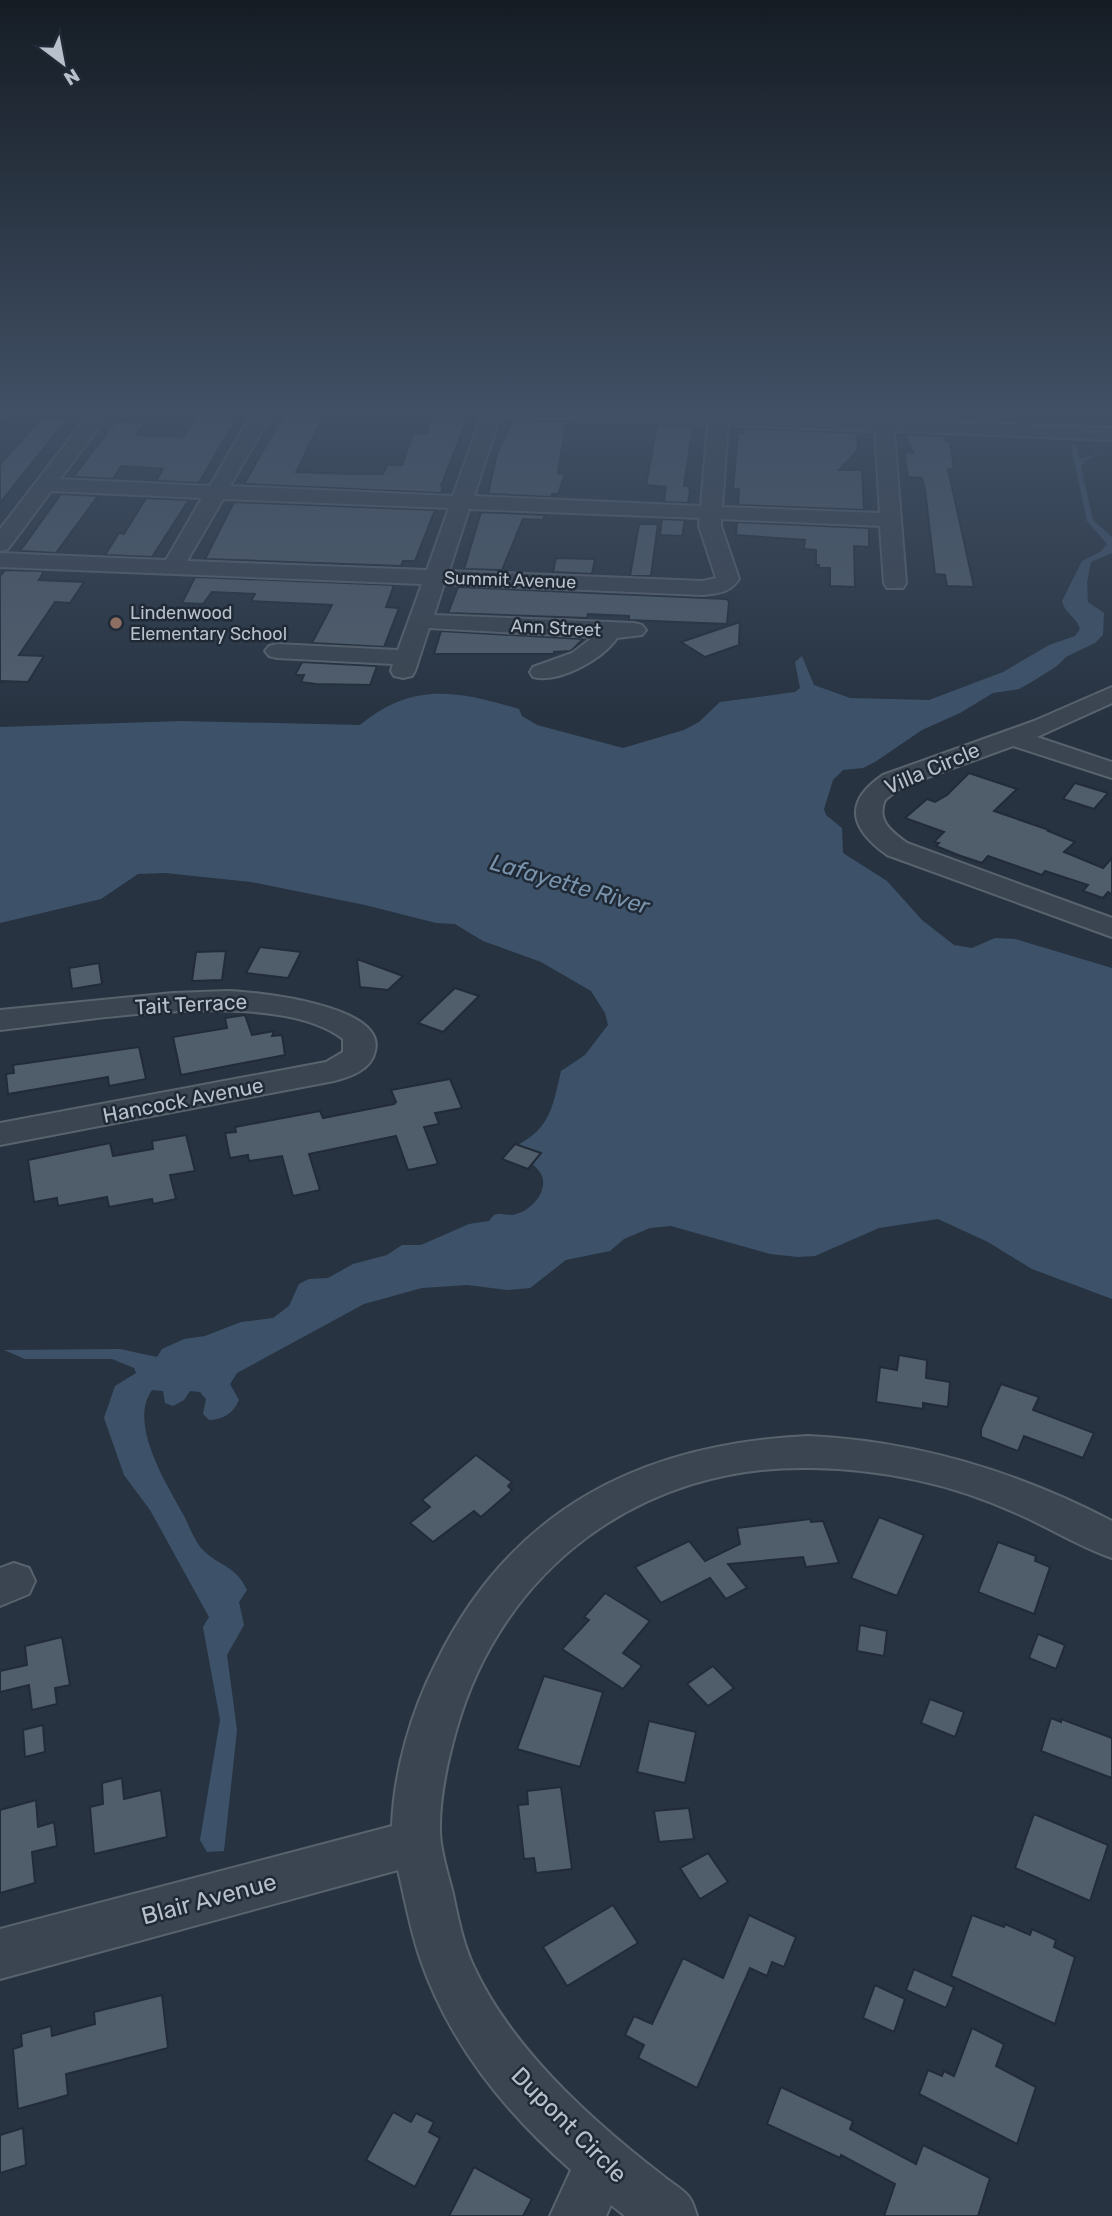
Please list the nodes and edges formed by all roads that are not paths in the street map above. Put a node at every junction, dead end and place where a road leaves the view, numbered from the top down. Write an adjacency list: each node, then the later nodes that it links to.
1 (23, 513): 8 (street)
2 (204, 513): 10 (street)
3 (456, 513): 11 (street)
4 (709, 513): 11 (street, Summit Avenue)
5 (720, 513): 7 (street)
6 (891, 513): 7 (street)
7 (891, 520): 12 (street)
8 (0, 544)
9 (0, 560): 10 (street, Summit Avenue)
10 (172, 568): 11 (street, Summit Avenue)
11 (436, 577): 13 (street)
12 (895, 583)
13 (421, 621): 14 (street); 15 (street, Ann Street)
14 (277, 651)
15 (542, 672)
16 (1112, 694): 17 (street, Villa Circle)
17 (1012, 736): 18 (street); 19 (street, Villa Circle)
18 (1112, 770)
19 (1112, 928)
20 (0, 1020): 21 (street, Tait Terrace)
21 (359, 1052): 22 (street, Hancock Avenue)
22 (0, 1134)
23 (1112, 1541): 24 (street, Dupont Circle)
24 (417, 1842): 25 (street, Blair Avenue); 26 (street, Dupont Circle)
25 (0, 1954)
26 (602, 2163): 27 (street); 28 (street, Dupont Circle)
27 (578, 2216)
28 (669, 2216)

